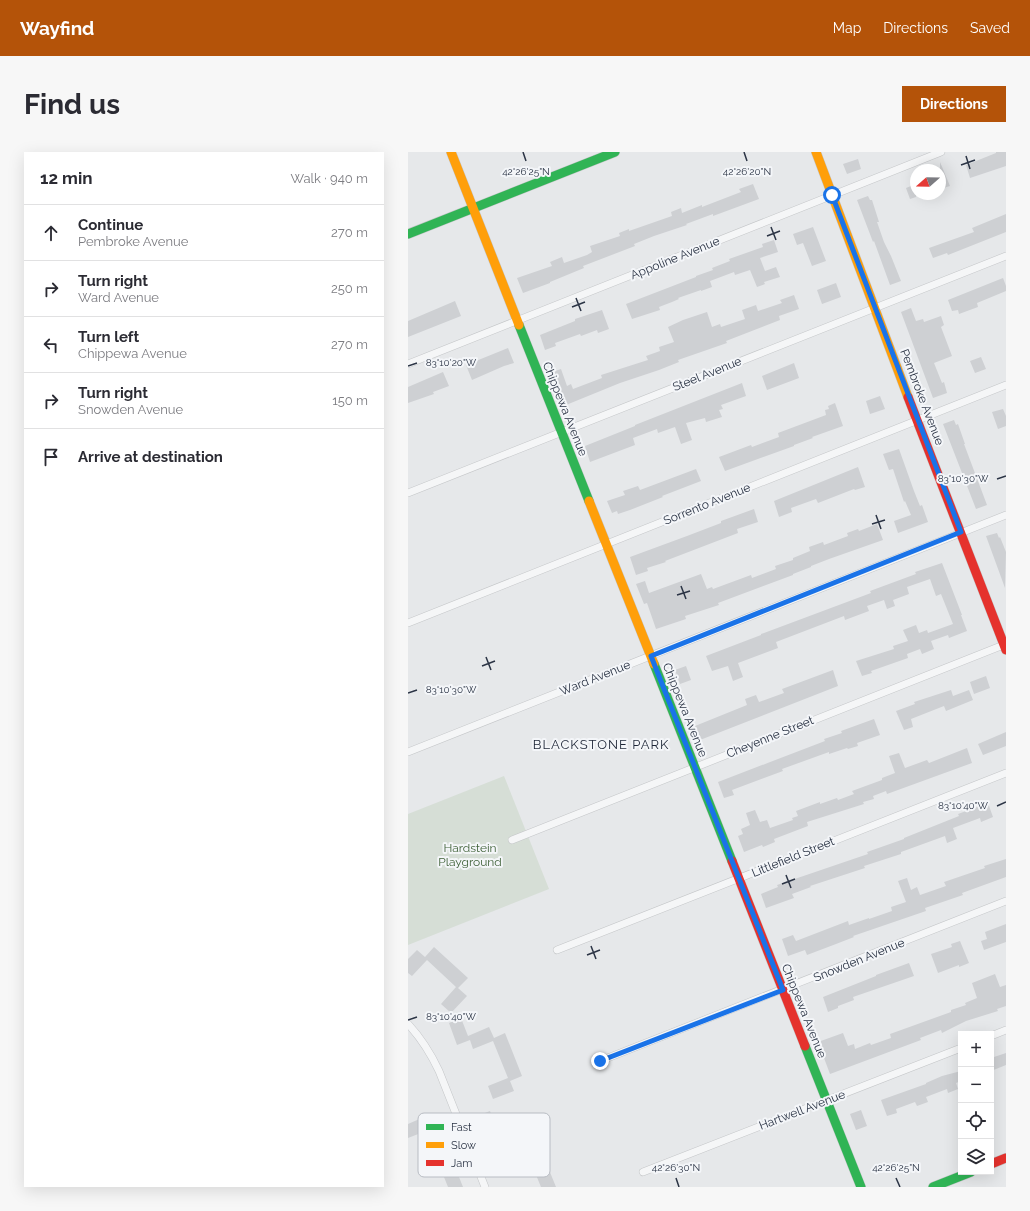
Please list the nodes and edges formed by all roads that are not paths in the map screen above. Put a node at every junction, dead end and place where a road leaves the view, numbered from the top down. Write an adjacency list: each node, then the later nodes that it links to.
1 (450, 152): 6 (street, Chippewa Avenue)
2 (615, 152): 6 (street)
3 (816, 152): 5 (street, Pembroke Avenue)
4 (941, 152): 5 (street, Appoline Avenue)
5 (832, 195): 9 (street, Pembroke Avenue); 10 (street, Appoline Avenue)
6 (473, 209): 7 (street); 10 (street, Chippewa Avenue)
7 (408, 234)
8 (1006, 256): 9 (street, Steel Avenue)
9 (874, 308): 13 (street, Pembroke Avenue); 14 (street, Steel Avenue)
10 (517, 320): 11 (street, Appoline Avenue); 14 (street, Chippewa Avenue)
11 (408, 364)
12 (1006, 385): 13 (street, Sorrento Avenue)
13 (918, 420): 17 (street, Pembroke Avenue); 18 (street, Sorrento Avenue)
14 (562, 432): 15 (street, Steel Avenue); 18 (street, Chippewa Avenue)
15 (408, 493)
16 (1006, 515): 17 (street, Ward Avenue)
17 (961, 532): 20 (street, Pembroke Avenue); 21 (street, Ward Avenue)
18 (606, 544): 19 (street, Sorrento Avenue); 21 (street, Chippewa Avenue)
19 (408, 623)
20 (1005, 646): 23 (street, Cheyenne Street)
21 (651, 656): 22 (street, Ward Avenue); 23 (street, Chippewa Avenue)
22 (408, 752)
23 (695, 767): 25 (street, Cheyenne Street); 26 (street, Chippewa Avenue)
24 (1006, 773): 26 (street, Littlefield Street)
25 (512, 840)
26 (739, 878): 28 (street, Littlefield Street); 29 (street, Chippewa Avenue)
27 (1006, 901): 29 (street, Snowden Avenue)
28 (557, 950)
29 (783, 990): 34 (street, Snowden Avenue); 35 (street, Chippewa Avenue)
30 (408, 1024): 36 (street)
31 (1006, 1030): 32 (street)
32 (994, 1035)
33 (958, 1049): 35 (street, Hartwell Avenue)
34 (600, 1061)
35 (827, 1101): 39 (street, Hartwell Avenue); 43 (street, Chippewa Avenue)
36 (456, 1113)
37 (1006, 1158): 38 (street)
38 (994, 1163)
39 (643, 1172)
40 (964, 1175): 44 (street)
41 (481, 1177): 42 (street)
42 (485, 1187)
43 (861, 1187)
44 (934, 1187)

